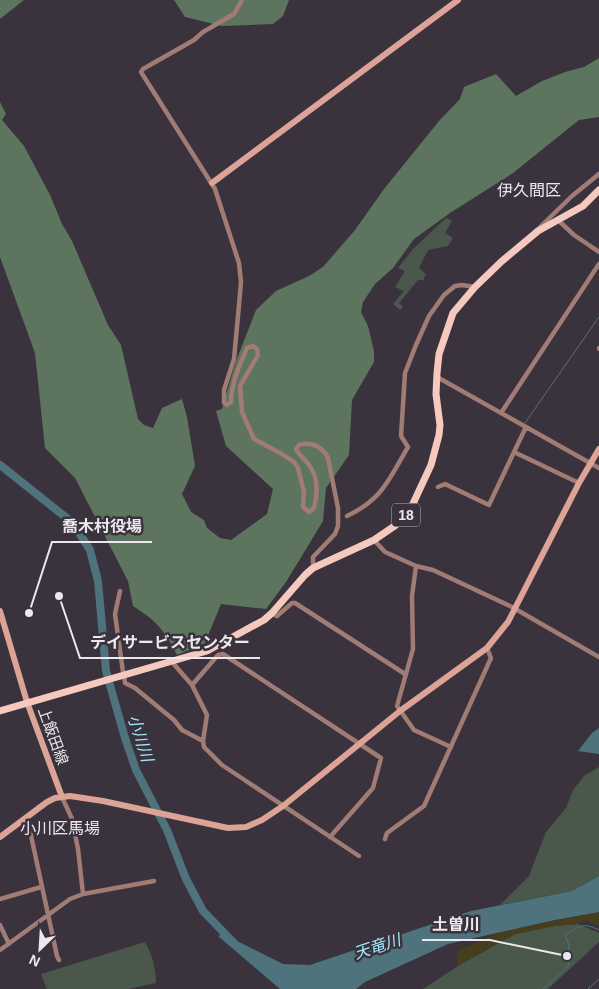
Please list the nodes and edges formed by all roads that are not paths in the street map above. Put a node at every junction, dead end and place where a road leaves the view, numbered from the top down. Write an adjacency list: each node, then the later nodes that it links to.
1 (242, 0): 4 (street)
2 (458, 0): 4 (street)
3 (599, 174): 7 (street)
4 (212, 183): 22 (street)
5 (599, 190): 6 (main road, 18)
6 (559, 220): 7 (main road, 18); 8 (street)
7 (534, 234): 10 (main road, 18)
8 (599, 252)
9 (599, 264): 12 (street)
10 (475, 287): 11 (main road, 18); 20 (street)
11 (437, 377): 12 (street); 21 (main road, 18)
12 (501, 413): 13 (street)
13 (526, 427): 15 (street); 16 (street)
14 (599, 449): 16 (street)
15 (514, 452): 18 (street); 19 (street)
16 (590, 464): 17 (street); 18 (street)
17 (599, 468)
18 (579, 483): 25 (street)
19 (438, 487)
20 (348, 516)
21 (374, 540): 23 (street); 27 (main road, 18)
22 (313, 562)
23 (416, 566): 25 (street); 32 (street)
24 (120, 591): 31 (street)
25 (515, 609): 28 (street); 29 (street)
26 (0, 611): 34 (street, 上飯田線)
27 (272, 613): 30 (main road, 18); 32 (street)
28 (487, 648): 36 (street); 39 (street)
29 (599, 657)
30 (172, 662): 31 (main road, 18); 33 (street)
31 (123, 674): 34 (main road, 18); 37 (street)
32 (405, 674): 36 (street)
33 (192, 685): 37 (street); 38 (street)
34 (27, 702): 35 (main road, 18); 40 (street, 上飯田線)
35 (0, 711)
36 (400, 711): 38 (street); 39 (street)
37 (204, 741): 41 (street)
38 (360, 743): 41 (street); 44 (street)
39 (451, 746): 45 (street)
40 (62, 797): 41 (street); 42 (street); 49 (street)
41 (283, 806): 44 (street)
42 (27, 817): 43 (street); 48 (street)
43 (0, 837)
44 (330, 837): 46 (street)
45 (384, 839)
46 (359, 856)
47 (154, 881): 49 (street)
48 (41, 887): 50 (street); 51 (street)
49 (83, 894): 51 (street)
50 (0, 899)
51 (48, 914): 53 (street); 55 (street)
52 (0, 925): 53 (street)
53 (9, 944): 54 (street)
54 (0, 950)
55 (59, 960)

